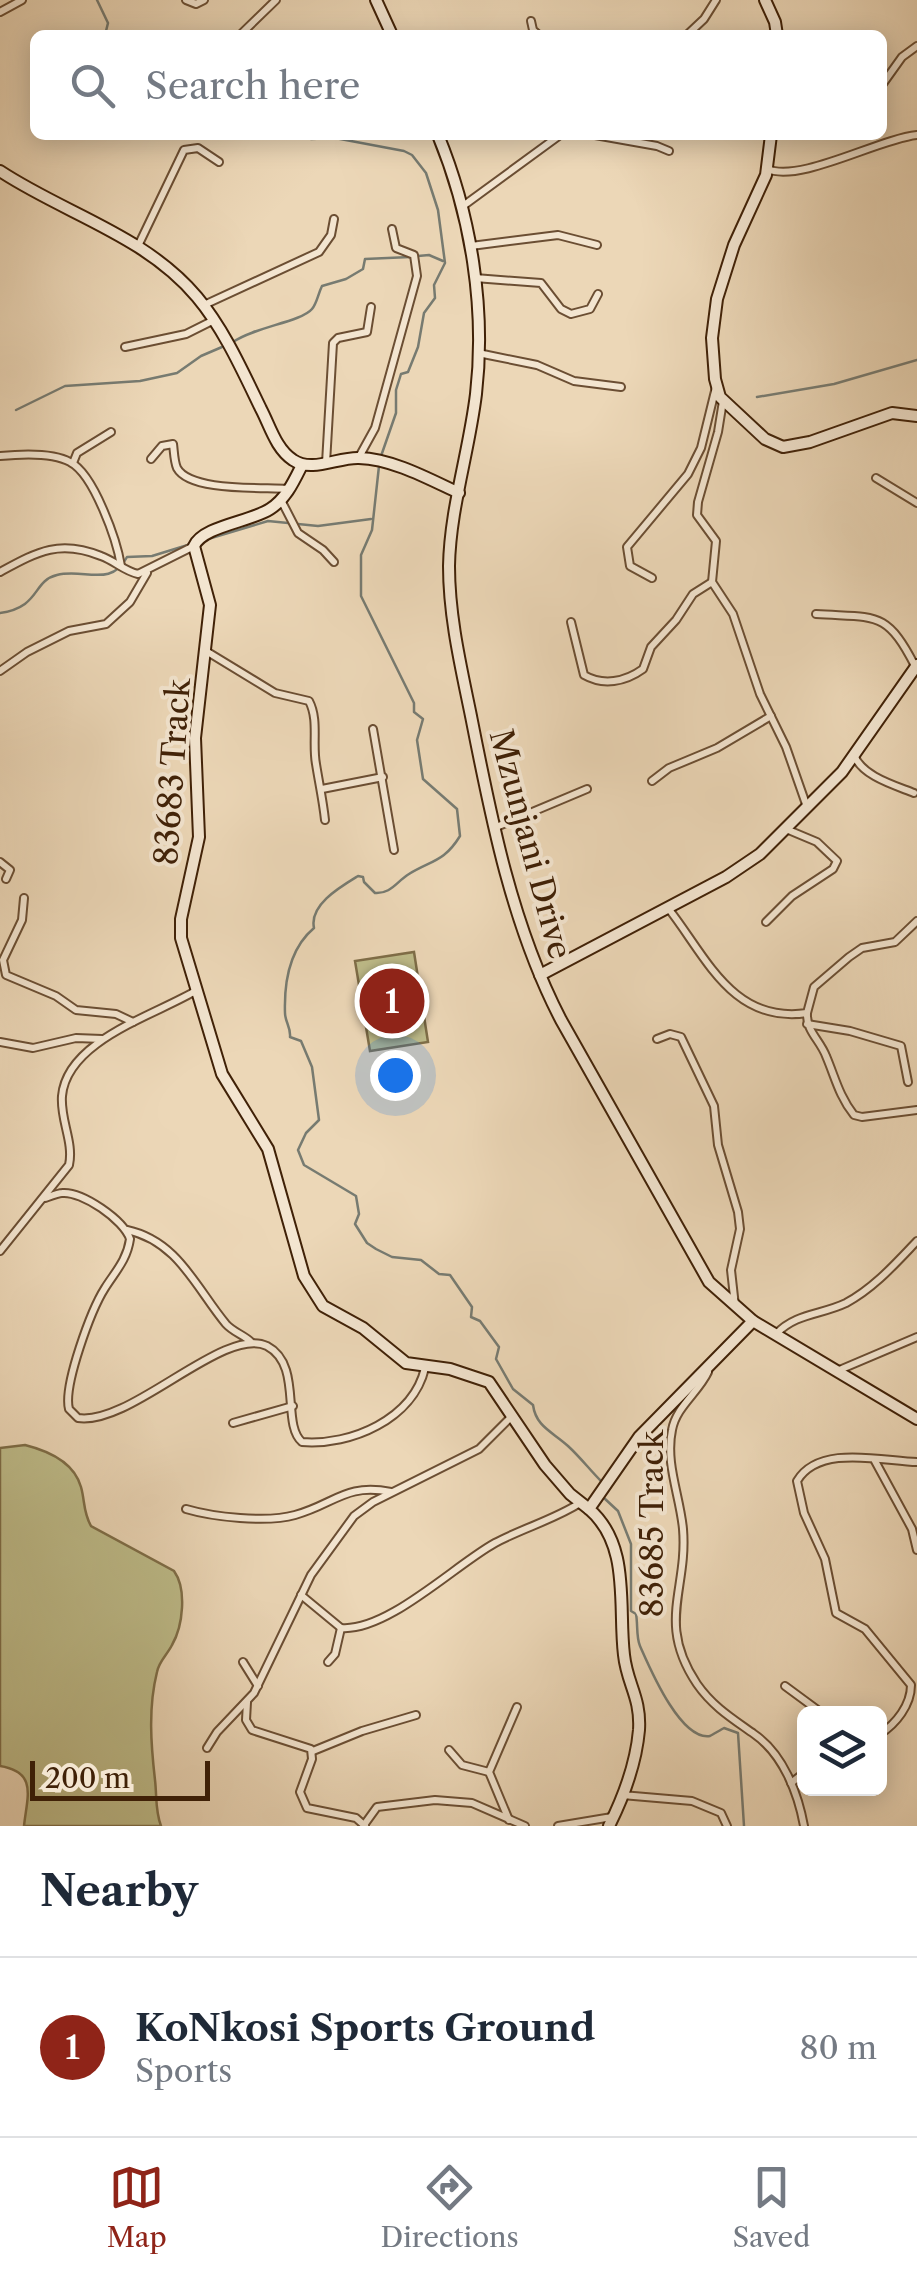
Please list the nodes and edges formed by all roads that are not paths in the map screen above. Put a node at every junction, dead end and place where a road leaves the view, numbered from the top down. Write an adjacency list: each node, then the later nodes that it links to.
1 (22, 0): 8 (street)
2 (186, 0): 3 (street)
3 (204, 0)
4 (276, 0): 10 (street)
5 (376, 0): 11 (street)
6 (716, 0): 13 (street)
7 (765, 0): 14 (street)
8 (0, 12)
9 (531, 21): 12 (street)
10 (245, 30)
11 (390, 30)
12 (533, 30)
13 (692, 30)
14 (775, 30)
15 (917, 46): 16 (street)
16 (887, 78)
17 (917, 135): 23 (street)
18 (440, 140): 28 (street, Mzunjani Drive)
19 (553, 140): 28 (street)
20 (623, 140): 24 (street)
21 (770, 140): 26 (street)
22 (886, 140): 26 (street)
23 (887, 140)
24 (669, 152)
25 (218, 162): 32 (street)
26 (767, 170): 41 (street)
27 (0, 171): 32 (street)
28 (462, 207): 33 (street, Mzunjani Drive)
29 (334, 219): 36 (street)
30 (392, 228): 47 (street)
31 (597, 245): 33 (street)
32 (138, 246): 36 (street)
33 (471, 246): 34 (street, Mzunjani Drive)
34 (475, 278): 35 (street); 40 (street, Mzunjani Drive)
35 (598, 294)
36 (203, 305): 38 (street)
37 (370, 307): 49 (street)
38 (214, 320): 39 (street); 51 (street)
39 (125, 348)
40 (478, 353): 42 (street); 54 (street, Mzunjani Drive)
41 (716, 386): 43 (street); 62 (street)
42 (621, 387)
43 (723, 401): 44 (street); 63 (street)
44 (917, 416)
45 (111, 432): 50 (street)
46 (0, 456): 50 (street)
47 (364, 458): 49 (street); 54 (street)
48 (151, 459): 53 (street)
49 (326, 463): 51 (street)
50 (73, 464): 59 (street)
51 (302, 465): 53 (street)
52 (876, 478): 56 (street)
53 (289, 489): 55 (street)
54 (459, 493): 81 (street, Mzunjani Drive)
55 (281, 500): 57 (street); 58 (street)
56 (917, 502)
57 (194, 546): 61 (street); 66 (street, 83683 Track)
58 (334, 562)
59 (122, 568): 60 (street); 61 (street)
60 (0, 572)
61 (147, 572): 68 (street)
62 (652, 578)
63 (712, 582): 65 (street); 71 (street)
64 (816, 614): 67 (street)
65 (571, 622)
66 (206, 651): 76 (street); 91 (street, 83683 Track)
67 (916, 666): 69 (street)
68 (0, 671)
69 (902, 684): 70 (street); 73 (street)
70 (914, 688)
71 (772, 716): 75 (street); 79 (street)
72 (373, 730): 74 (street)
73 (854, 755): 78 (street); 79 (street)
74 (382, 777): 76 (street); 83 (street)
75 (652, 780)
76 (322, 789): 80 (street)
77 (586, 789): 81 (street)
78 (914, 792)
79 (807, 808): 82 (street)
80 (325, 820)
81 (494, 828): 90 (street, Mzunjani Drive)
82 (786, 829): 87 (street); 88 (street)
83 (394, 850)
84 (0, 862): 85 (street)
85 (6, 879)
86 (24, 898): 93 (street)
87 (668, 907): 90 (street); 92 (street)
88 (766, 922)
89 (917, 922): 92 (street)
90 (540, 975): 104 (street, Mzunjani Drive)
91 (198, 990): 93 (street); 110 (street, 83683 Track)
92 (807, 1013): 94 (street)
93 (134, 1023): 96 (street)
94 (807, 1024): 98 (street); 99 (street)
95 (657, 1039): 104 (street)
96 (103, 1040): 97 (street); 100 (street)
97 (0, 1042)
98 (908, 1082)
99 (917, 1110)
100 (45, 1198): 101 (street); 103 (street)
101 (127, 1230): 108 (street); 108 (street)
102 (917, 1242): 106 (street)
103 (0, 1251)
104 (735, 1307): 105 (street, Mzunjani Drive)
105 (753, 1321): 106 (street, Mzunjani Drive); 109 (street)
106 (776, 1334): 111 (street, Mzunjani Drive)
107 (917, 1338): 111 (street)
108 (252, 1343): 112 (street)
109 (710, 1367): 119 (street); 138 (street, 83685 Track)
110 (425, 1368): 112 (street); 113 (street, 83683 Track)
111 (837, 1372): 114 (street, Mzunjani Drive)
112 (293, 1406): 115 (street)
113 (512, 1415): 118 (street); 119 (street, 83683 Track)
114 (917, 1419)
115 (233, 1423)
116 (874, 1460): 117 (street); 121 (street); 132 (street)
117 (917, 1462)
118 (392, 1492): 120 (street); 122 (street)
119 (584, 1506): 123 (street); 139 (street, 83683 Track)
120 (186, 1508)
121 (917, 1550)
122 (300, 1595): 123 (street); 126 (street)
123 (341, 1628): 125 (street)
124 (243, 1662): 126 (street)
125 (328, 1662)
126 (258, 1686): 128 (street)
127 (785, 1686): 129 (street)
128 (247, 1701): 133 (street); 135 (street)
129 (812, 1706)
130 (518, 1708): 136 (street)
131 (416, 1715): 135 (street)
132 (887, 1728)
133 (207, 1748)
134 (449, 1750): 136 (street)
135 (312, 1751): 142 (street)
136 (488, 1772): 140 (street)
137 (797, 1778): 138 (street)
138 (791, 1782): 146 (street, 83685 Track)
139 (622, 1795): 141 (street, 83683 Track); 145 (street)
140 (508, 1820): 142 (street); 143 (street)
141 (612, 1821): 144 (street)
142 (365, 1826)
143 (525, 1826)
144 (558, 1826)
145 (726, 1826)
146 (804, 1826)

